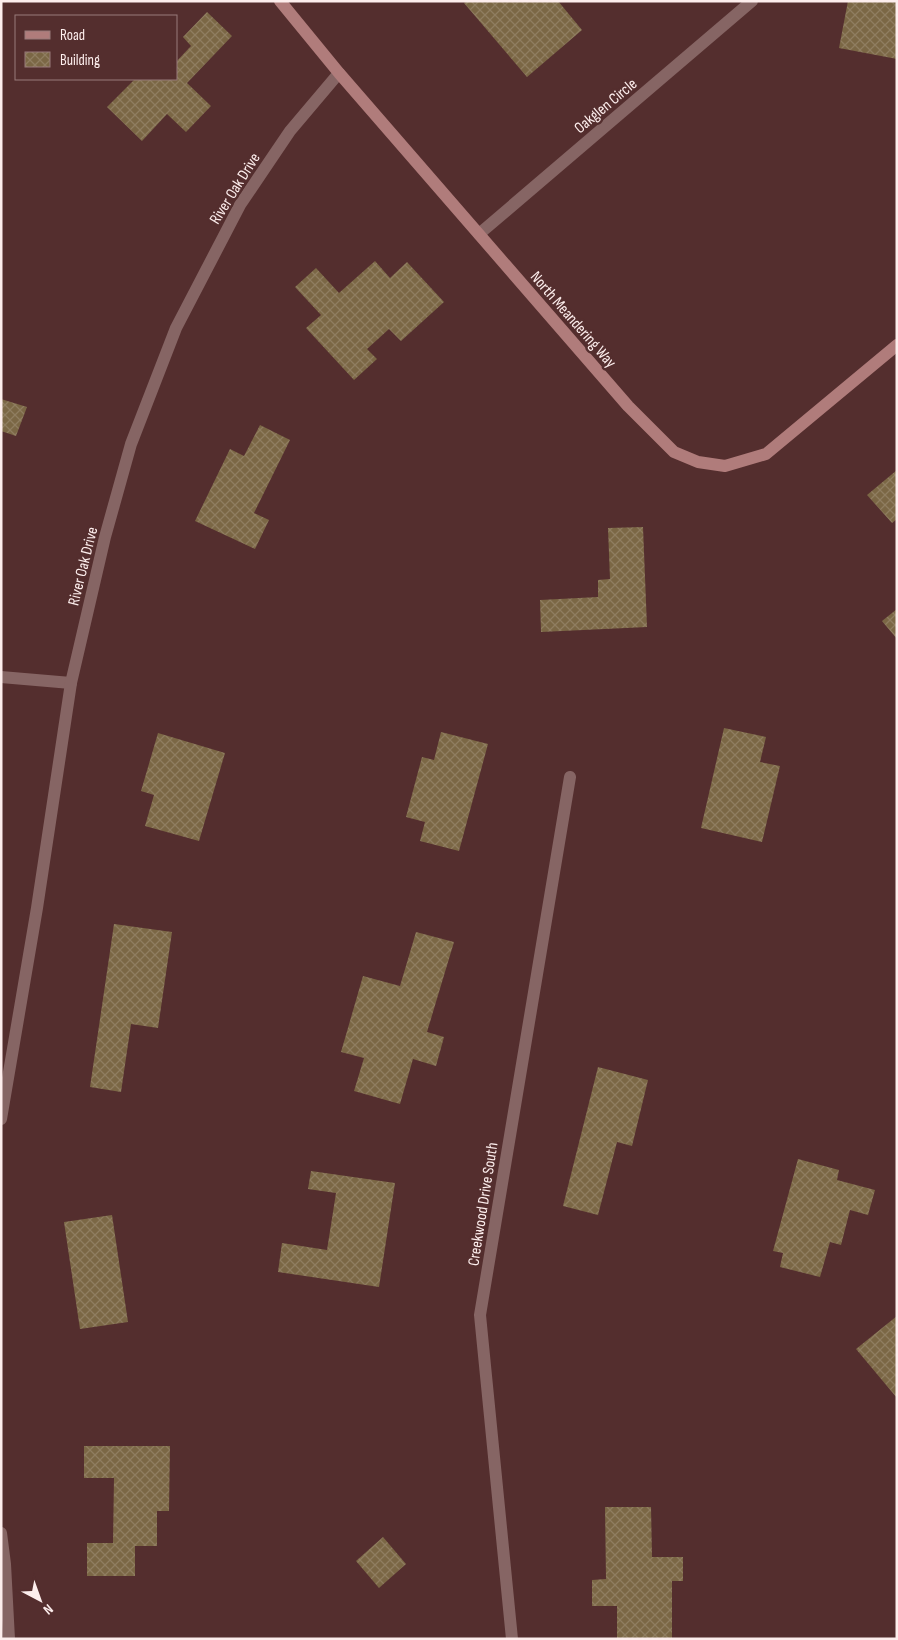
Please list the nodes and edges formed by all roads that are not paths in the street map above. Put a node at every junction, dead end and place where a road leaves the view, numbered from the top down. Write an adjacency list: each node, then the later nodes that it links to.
1 (280, 1): 3 (street, North Meandering Way)
2 (752, 1): 4 (street, Oakglen Circle)
3 (339, 73): 4 (street, North Meandering Way); 7 (street, River Oak Drive)
4 (478, 234): 5 (street, North Meandering Way)
5 (897, 345)
6 (1, 677): 7 (street)
7 (71, 684): 9 (street, River Oak Drive)
8 (570, 777): 12 (street, Creekwood Drive South)
9 (1, 1119)
10 (1, 1533): 11 (street)
11 (9, 1639)
12 (512, 1639)

